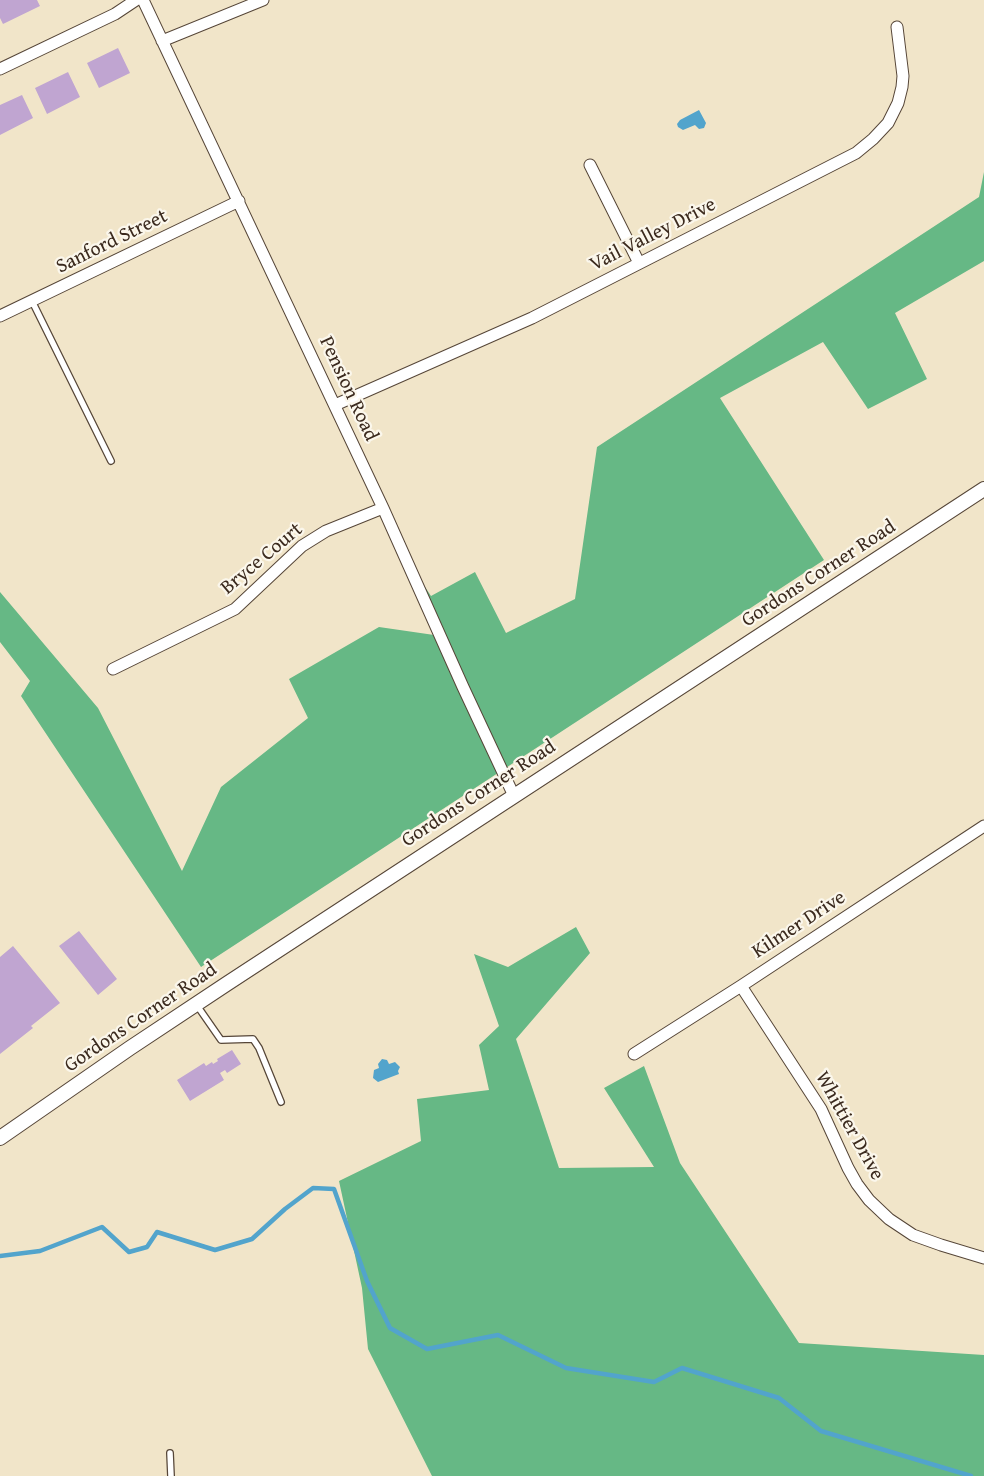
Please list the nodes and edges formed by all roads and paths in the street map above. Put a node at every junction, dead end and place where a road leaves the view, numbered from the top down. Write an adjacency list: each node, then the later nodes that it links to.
1 (136, 0): 6 (street)
2 (143, 0): 5 (street, Pension Road)
3 (263, 0): 5 (street)
4 (897, 27): 9 (street, Vail Valley Drive)
5 (162, 40): 8 (street, Pension Road)
6 (0, 69)
7 (590, 165): 9 (street)
8 (239, 201): 10 (street, Sanford Street); 12 (street, Pension Road)
9 (639, 264): 12 (street, Vail Valley Drive)
10 (32, 301): 11 (street, Sanford Street); 13 (lane)
11 (0, 316)
12 (335, 405): 15 (street, Pension Road)
13 (111, 461)
14 (984, 489): 17 (street, Gordons Corner Road)
15 (383, 508): 16 (street, Bryce Court); 17 (street, Pension Road)
16 (113, 669)
17 (514, 796): 20 (street, Gordons Corner Road)
18 (984, 826): 19 (street, Kilmer Drive)
19 (740, 986): 21 (street, Kilmer Drive); 24 (street, Whittier Drive)
20 (196, 1004): 22 (lane); 23 (street, Gordons Corner Road)
21 (634, 1054)
22 (281, 1102)
23 (0, 1138)
24 (984, 1258)
25 (170, 1453): 26 (lane)
26 (170, 1476)

